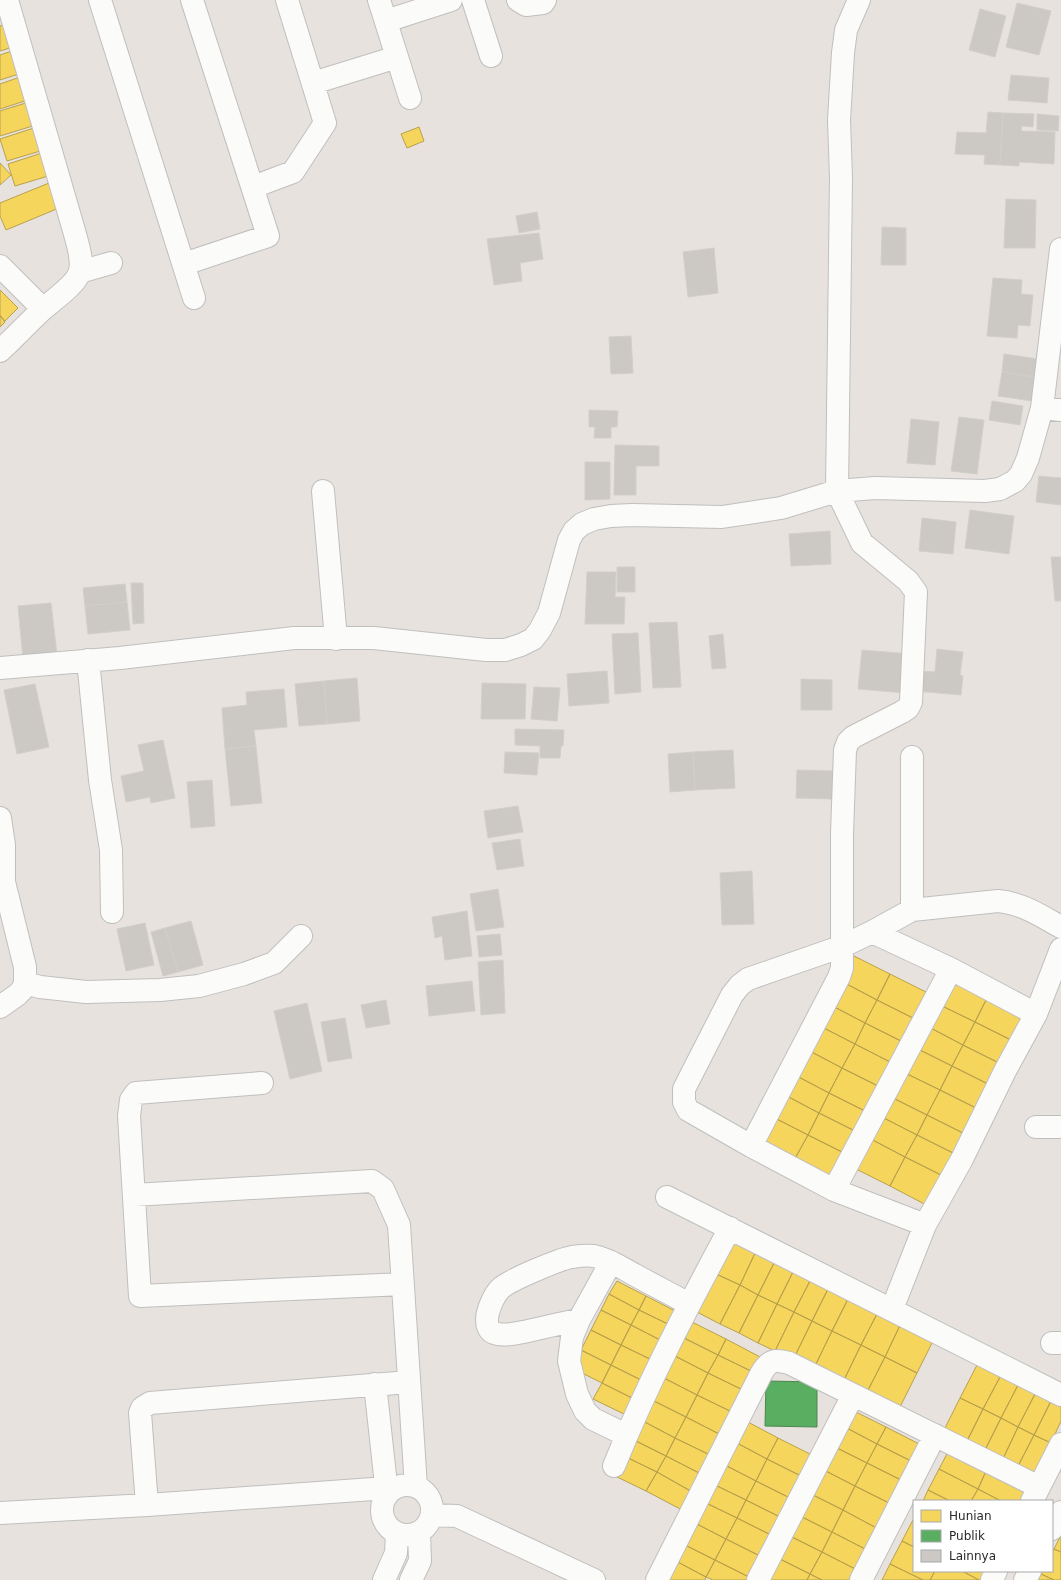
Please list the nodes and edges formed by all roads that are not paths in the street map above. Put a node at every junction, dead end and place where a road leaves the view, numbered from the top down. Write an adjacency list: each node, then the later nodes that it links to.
1 (7, 0): 21 (street)
2 (100, 0): 19 (street)
3 (192, 0): 16 (street)
4 (287, 0): 14 (street)
5 (379, 0): 11 (street)
6 (451, 0): 11 (street)
7 (473, 0): 12 (street)
8 (518, 0): 9 (street)
9 (545, 0)
10 (859, 0): 27 (street)
11 (386, 21): 13 (street)
12 (491, 56)
13 (397, 57): 14 (street); 15 (street)
14 (313, 83): 16 (street)
15 (410, 98)
16 (252, 187): 19 (street)
17 (1061, 249): 25 (street)
18 (110, 263): 21 (street)
19 (184, 264): 22 (street)
20 (0, 266): 23 (street)
21 (80, 272): 23 (street)
22 (194, 298)
23 (43, 309): 24 (street)
24 (0, 351)
25 (1052, 409): 27 (street)
26 (323, 491): 28 (street)
27 (837, 491): 28 (street); 38 (street)
28 (336, 639): 29 (street)
29 (88, 660): 30 (street); 34 (street)
30 (0, 668)
31 (912, 757): 33 (street)
32 (0, 818): 41 (street)
33 (912, 910): 35 (street); 36 (street)
34 (112, 912)
35 (1061, 927)
36 (872, 932): 38 (street); 40 (street)
37 (301, 936): 41 (street)
38 (843, 946): 47 (street); 47 (street)
39 (1061, 949): 43 (street)
40 (951, 969): 43 (street); 48 (street)
41 (25, 983): 42 (street)
42 (0, 1007)
43 (1036, 1014): 51 (street)
44 (262, 1083): 49 (street)
45 (1036, 1127): 46 (street)
46 (1061, 1128)
47 (751, 1146): 48 (street)
48 (834, 1190): 51 (street)
49 (134, 1195): 54 (street); 54 (street)
50 (667, 1197): 52 (street)
51 (925, 1225): 56 (street)
52 (730, 1228): 55 (street); 56 (street)
53 (610, 1262): 55 (street); 57 (street); 57 (street)
54 (403, 1284): 58 (street)
55 (689, 1304): 62 (street)
56 (892, 1309): 61 (street)
57 (579, 1320): 62 (street)
58 (409, 1382): 59 (street); 66 (street)
59 (375, 1384): 67 (street); 69 (street)
60 (853, 1395): 63 (street); 79 (street); 80 (street)
61 (1061, 1395)
62 (626, 1435): 65 (street)
63 (936, 1435): 68 (street); 81 (street)
64 (1061, 1444): 68 (street)
65 (614, 1466)
66 (416, 1487): 67 (street); 72 (street)
67 (387, 1494): 69 (street); 75 (street)
68 (1035, 1494)
69 (147, 1505): 71 (street)
70 (1061, 1512): 73 (street)
71 (0, 1513)
72 (432, 1515): 74 (street); 78 (street)
73 (1053, 1527)
74 (419, 1532): 75 (street); 77 (street)
75 (397, 1534): 76 (street)
76 (384, 1580)
77 (411, 1580)
78 (594, 1580)
79 (657, 1580)
80 (758, 1580)
81 (861, 1580)

